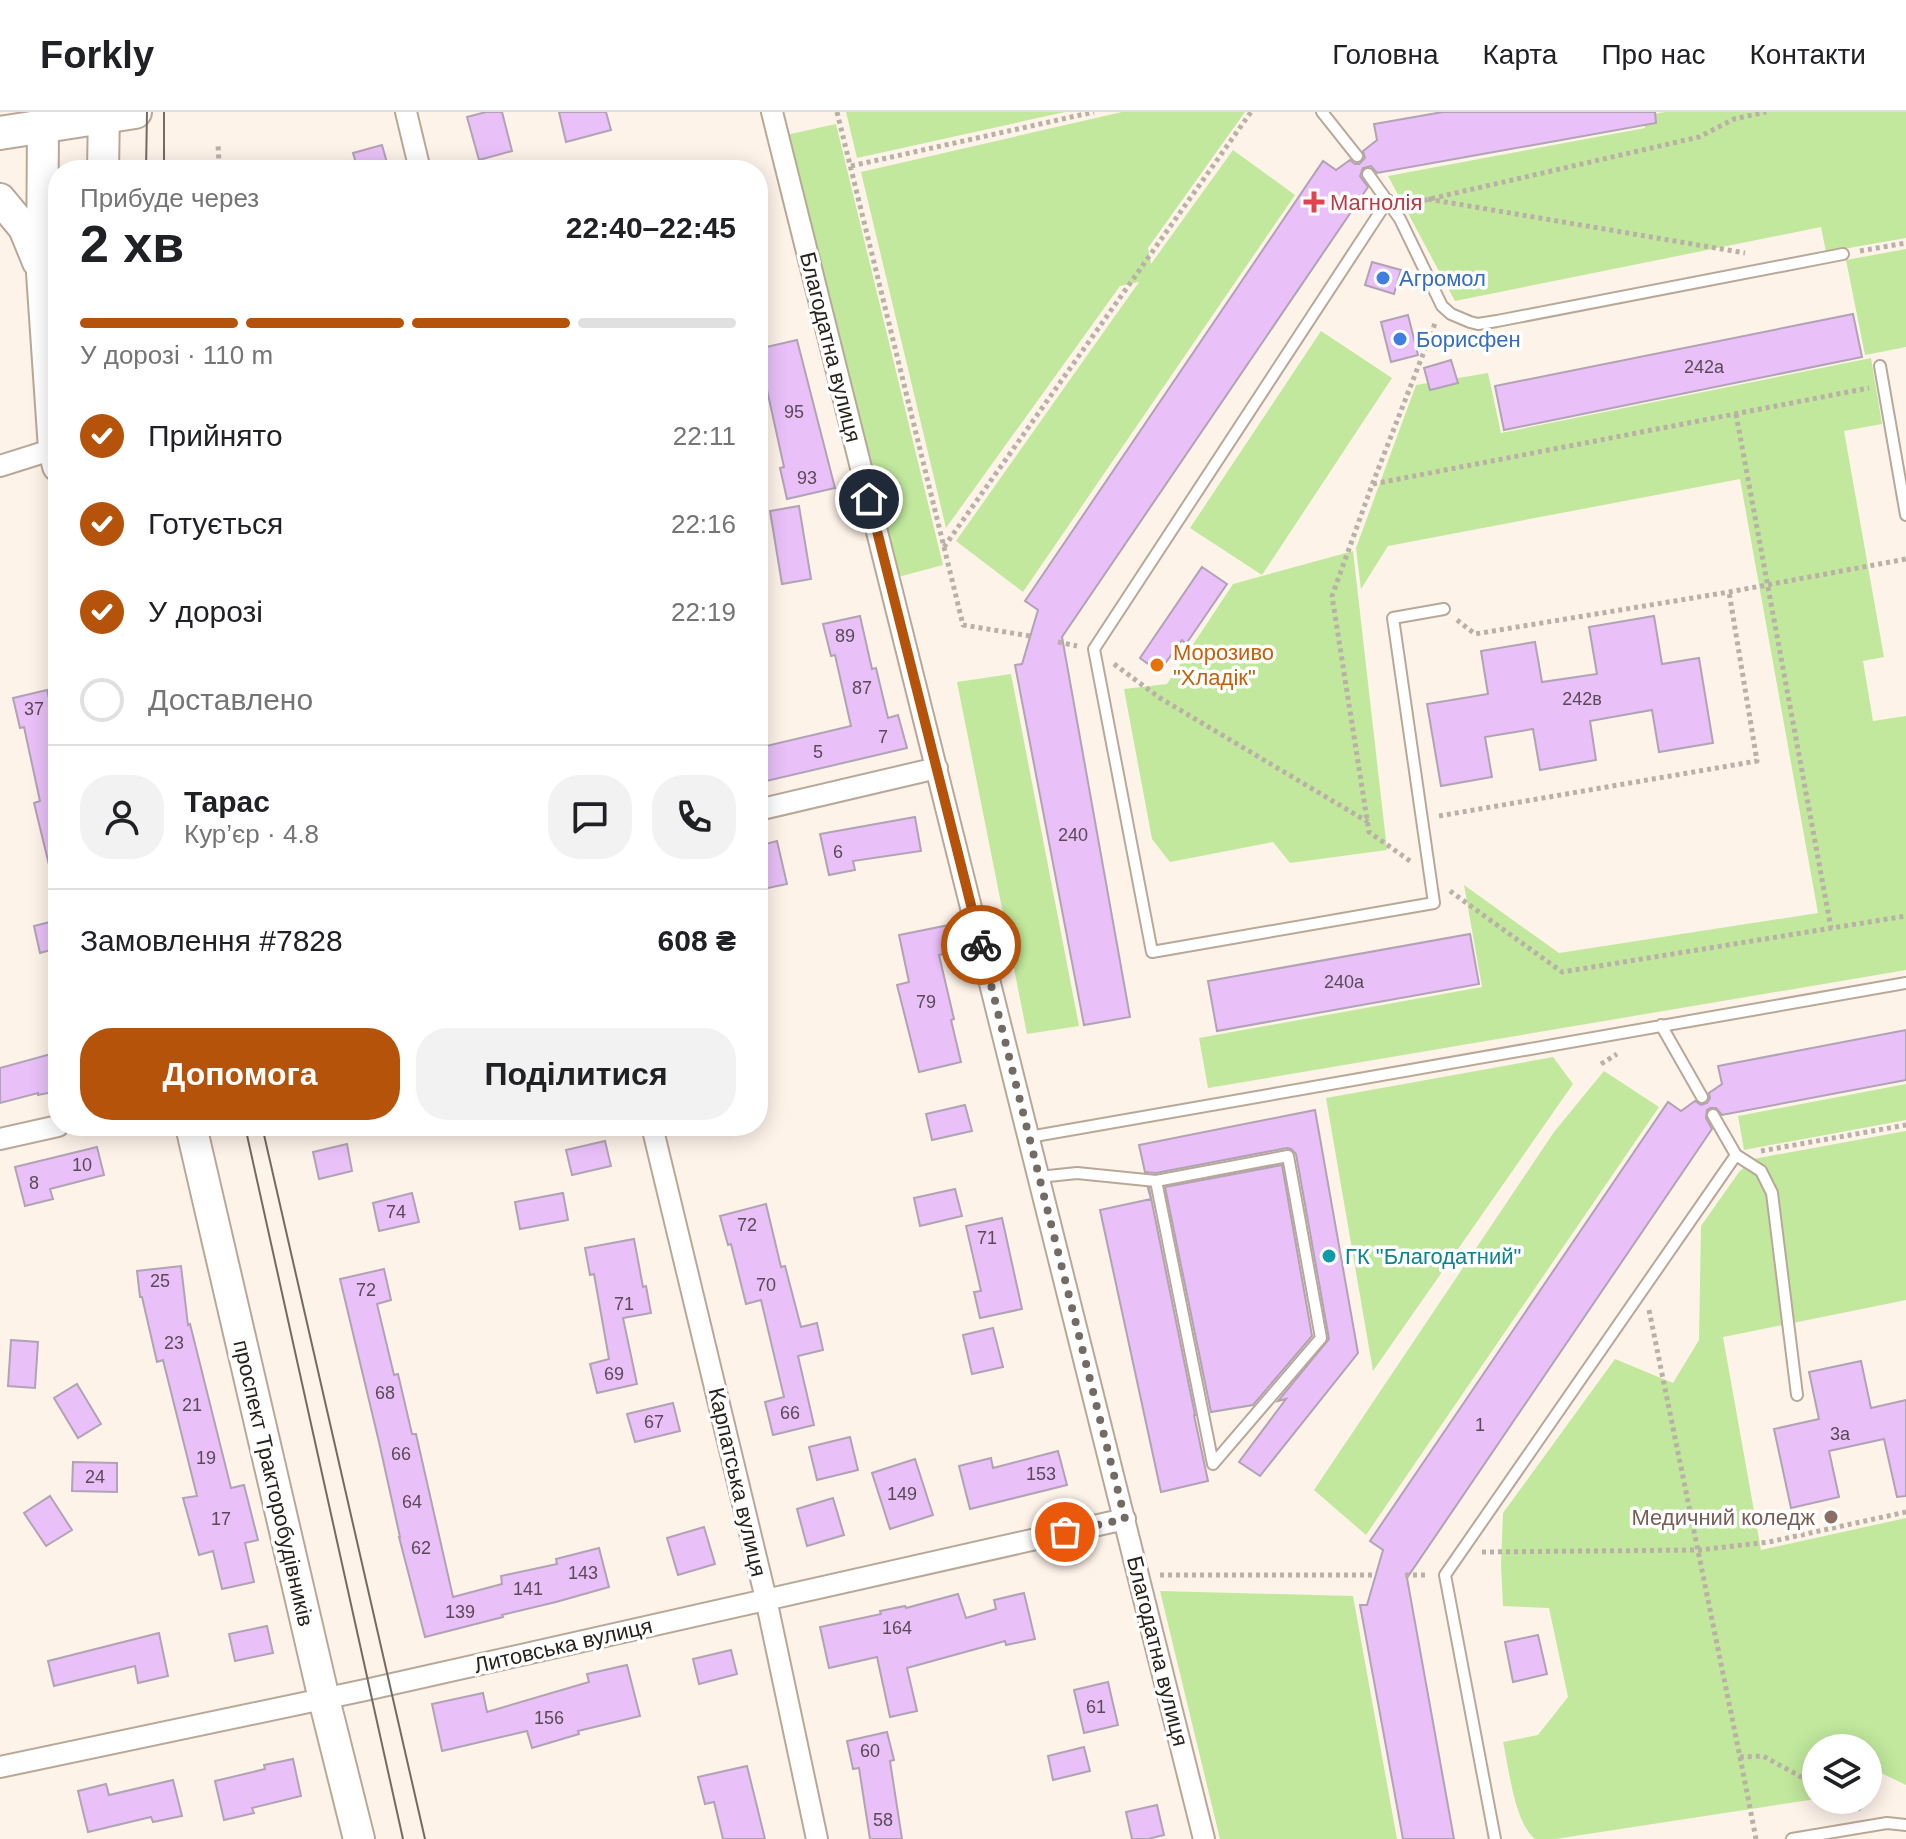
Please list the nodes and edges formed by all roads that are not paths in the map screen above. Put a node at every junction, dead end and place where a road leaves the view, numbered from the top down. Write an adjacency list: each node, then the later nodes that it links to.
1 (406, 112): 9 (street)
2 (772, 112): 21 (street, Благодатна вулиця)
3 (1322, 112): 7 (lane)
4 (115, 114): 5 (main road); 8 (main road)
5 (44, 119): 6 (main road); 14 (main road)
6 (0, 133)
7 (1357, 156)
8 (105, 160)
9 (418, 160)
10 (1368, 174): 12 (lane)
11 (0, 199): 14 (main road)
12 (1390, 204): 13 (lane); 20 (lane)
13 (1843, 254)
14 (42, 273): 15 (main road)
15 (48, 352)
16 (1880, 366): 19 (lane)
17 (48, 459): 18 (street)
18 (0, 466)
19 (1906, 515)
20 (1444, 609)
21 (937, 768): 22 (street); 30 (street, Благодатна вулиця)
22 (768, 808)
23 (1906, 983): 24 (lane)
24 (1661, 1025): 25 (lane); 30 (lane)
25 (1702, 1097)
26 (1713, 1115): 32 (lane)
27 (48, 1128): 31 (street)
28 (193, 1136): 38 (main road, проспект Тракторобудівників)
29 (654, 1136): 37 (street, Карпатська вулиця)
30 (1029, 1137): 33 (street, Благодатна вулиця)
31 (0, 1139)
32 (1736, 1155): 35 (lane); 44 (lane)
33 (1039, 1177): 34 (lane); 36 (street, Благодатна вулиця)
34 (1156, 1181): 34 (lane)
35 (1797, 1395)
36 (1125, 1519): 37 (street, Литовська вулиця); 43 (street, Благодатна вулиця)
37 (766, 1599): 38 (street, Литовська вулиця); 42 (street, Карпатська вулиця)
38 (324, 1699): 39 (street, Литовська вулиця); 41 (main road, проспект Тракторобудівників)
39 (0, 1767)
40 (1906, 1825): 45 (lane)
41 (359, 1839)
42 (817, 1839)
43 (1204, 1839)
44 (1495, 1839)
45 (1792, 1839)

